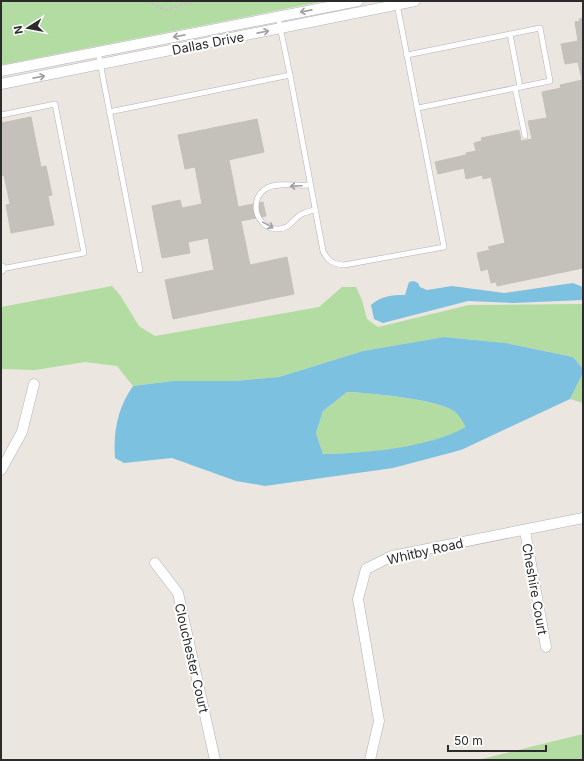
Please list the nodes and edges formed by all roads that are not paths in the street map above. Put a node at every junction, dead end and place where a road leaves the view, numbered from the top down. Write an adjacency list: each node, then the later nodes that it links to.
1 (358, 1): 4 (street, Dallas Drive, one-way to 4)
2 (415, 1): 3 (street, Dallas Drive)
3 (397, 3): 5 (street, Dallas Drive); 8 (lane)
4 (278, 17): 5 (lane); 7 (street, Dallas Drive, one-way to 7)
5 (280, 28): 9 (street, Dallas Drive, one-way to 5); 11 (lane)
6 (510, 34): 8 (lane); 13 (lane); 13 (lane)
7 (98, 52): 9 (lane); 10 (street, Dallas Drive)
8 (407, 55): 14 (lane)
9 (100, 64): 12 (street, Dallas Drive, one-way to 9); 15 (lane)
10 (1, 71)
11 (290, 75): 15 (lane); 18 (lane)
12 (1, 84)
13 (518, 88): 14 (lane); 17 (lane)
14 (418, 108): 19 (lane)
15 (109, 112): 21 (lane)
16 (1, 115): 20 (lane)
17 (525, 136)
18 (310, 184): 19 (lane); 19 (lane, one-way to 19)
19 (315, 210)
20 (1, 269)
21 (140, 270)
22 (34, 384): 23 (street)
23 (1, 470)
24 (583, 518): 25 (street, Whitby Road)
25 (525, 531): 27 (street, Cheshire Court); 29 (street, Whitby Road)
26 (155, 563): 28 (street, Clouchester Court)
27 (546, 647)
28 (215, 760)
29 (370, 760)

